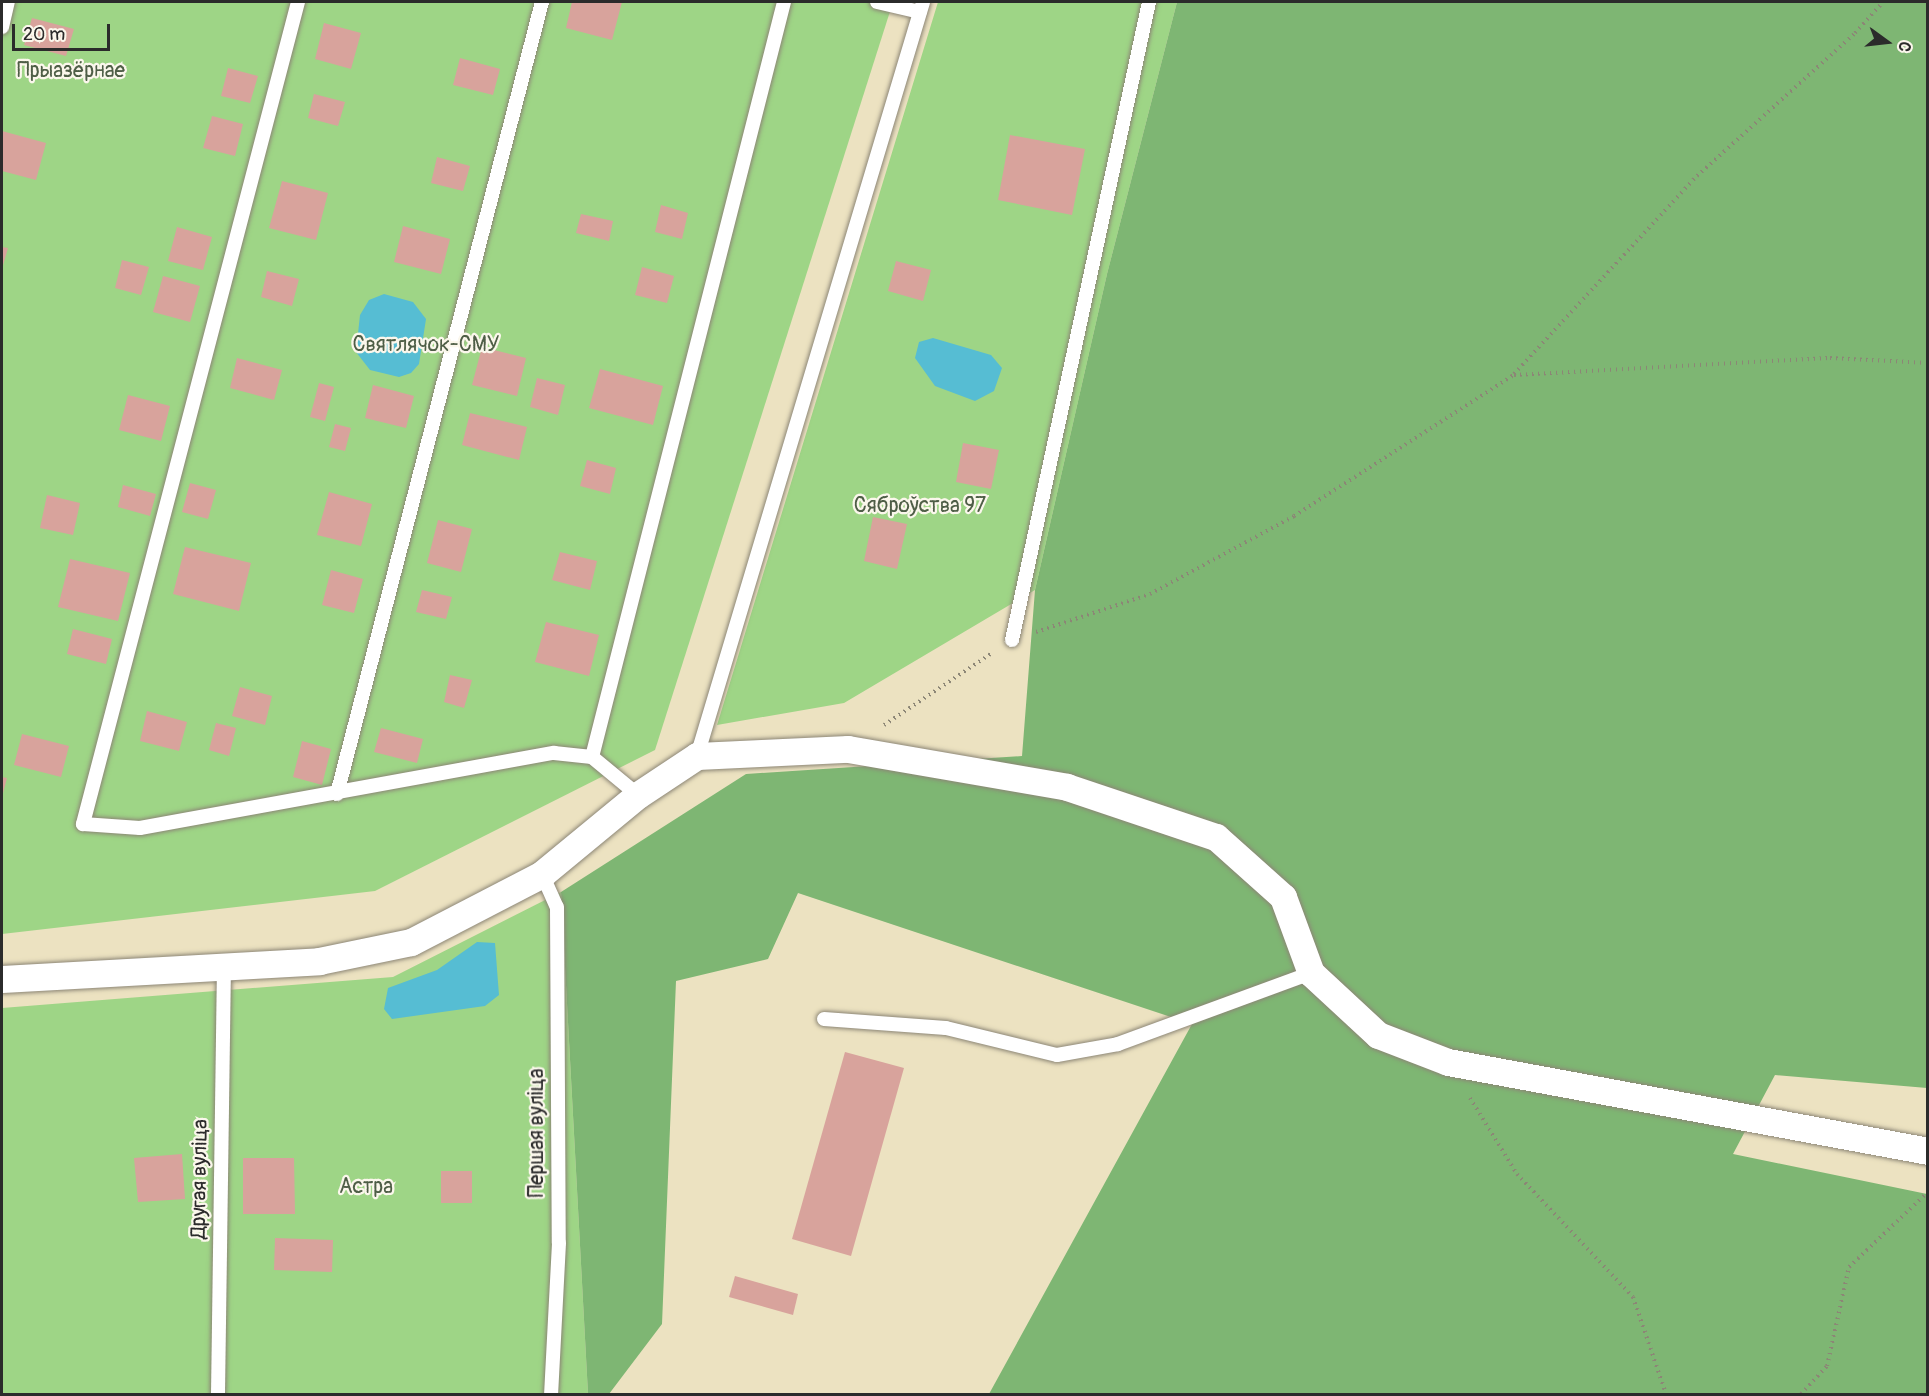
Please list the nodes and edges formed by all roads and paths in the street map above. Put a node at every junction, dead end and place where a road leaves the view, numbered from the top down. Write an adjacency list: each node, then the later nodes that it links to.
1 (8, 2): 9 (lane)
2 (298, 2): 16 (lane)
3 (542, 2): 16 (lane)
4 (784, 2): 15 (lane)
5 (877, 2): 8 (lane)
6 (1149, 2): 12 (lane)
7 (1883, 2): 11 (path)
8 (921, 7): 14 (lane)
9 (2, 27)
10 (1928, 363): 11 (path)
11 (1514, 375): 12 (path)
12 (1012, 640): 13 (path)
13 (848, 749): 14 (street); 20 (street)
14 (697, 756): 17 (street)
15 (592, 757): 16 (lane); 17 (lane)
16 (337, 794)
17 (638, 795): 18 (street)
18 (542, 874): 19 (street); 27 (lane, Першая вуліца)
19 (224, 964): 21 (street); 26 (lane, Другая вуліца)
20 (1311, 973): 22 (lane); 23 (street)
21 (2, 979)
22 (824, 1019)
23 (1448, 1062): 24 (street); 28 (path)
24 (1928, 1152)
25 (1928, 1192): 29 (path)
26 (218, 1395)
27 (551, 1395)
28 (1666, 1395)
29 (1801, 1395)

